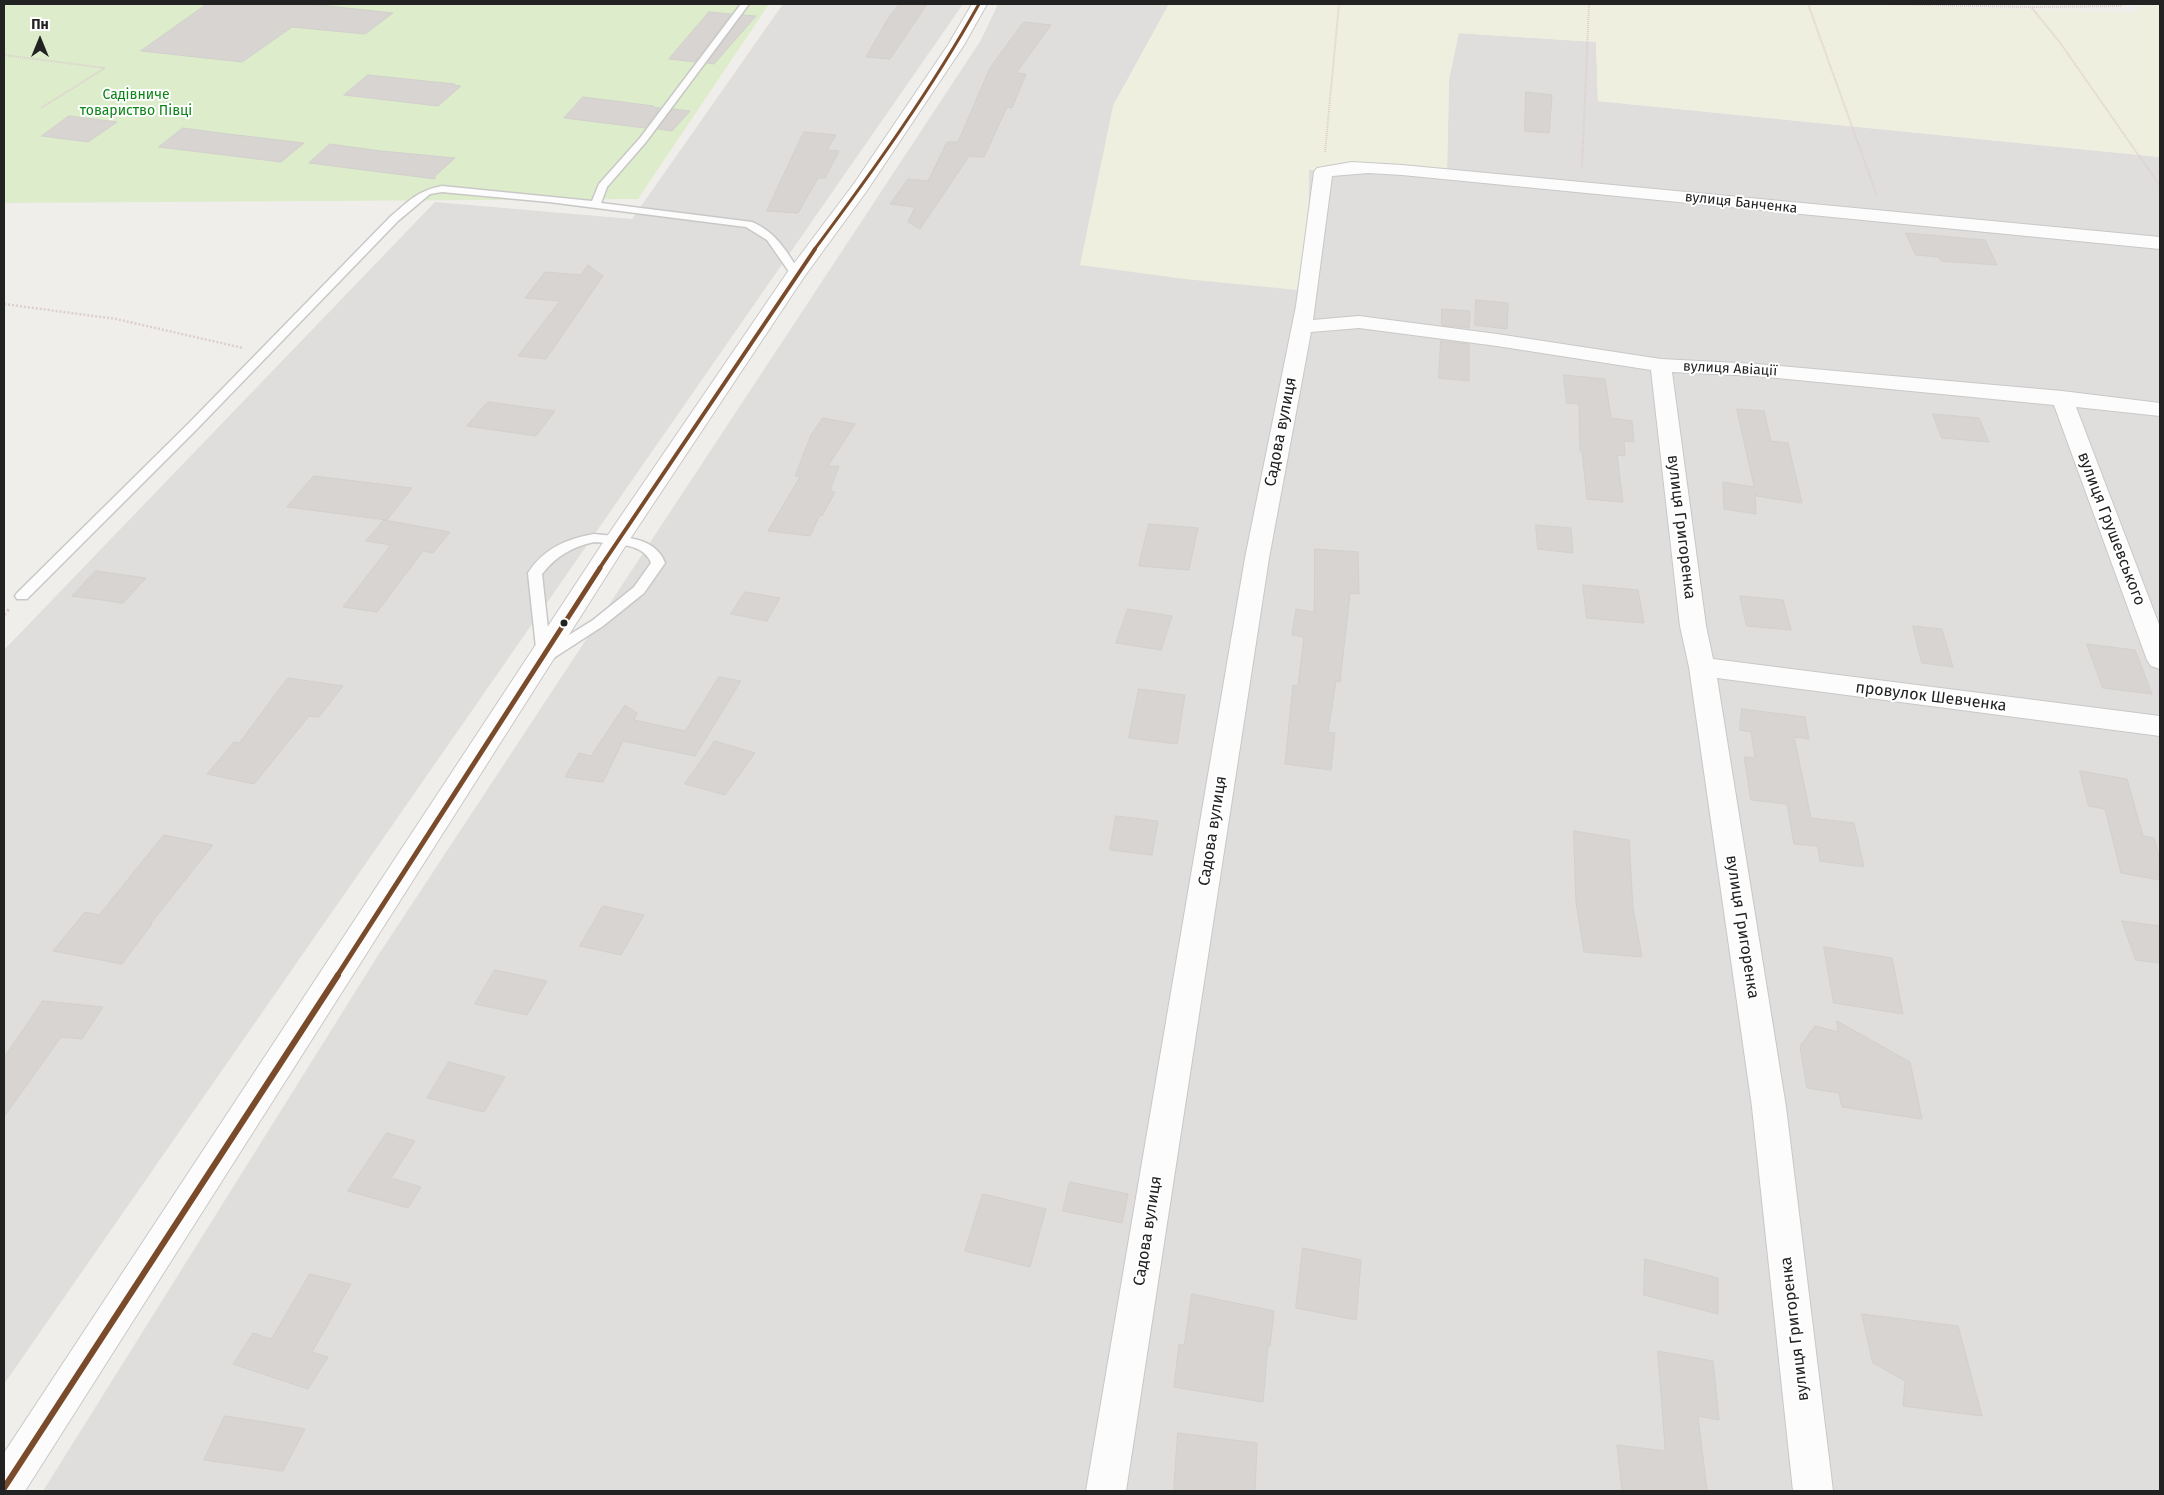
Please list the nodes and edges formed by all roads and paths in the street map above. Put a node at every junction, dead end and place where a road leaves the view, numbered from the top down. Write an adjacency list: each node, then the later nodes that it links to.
1 (744, 4): 14 (lane)
2 (979, 4): 17 (street)
3 (1340, 4): 11 (path)
4 (1589, 4): 13 (path)
5 (1808, 4): 15 (path)
6 (1880, 4): 8 (path)
7 (2123, 4): 8 (path)
8 (2032, 7): 12 (path)
9 (4, 56): 10 (path)
10 (41, 108)
11 (1323, 172): 13 (street, вулиця Банченка); 19 (street, Садова вулиця)
12 (2160, 186)
13 (1581, 187): 15 (street, вулиця Банченка)
14 (596, 204): 17 (lane); 20 (lane)
15 (1884, 217): 16 (street, вулиця Банченка)
16 (2160, 243)
17 (796, 274): 24 (street)
18 (4, 304): 20 (path)
19 (1302, 327): 21 (street, вулиця Авіації); 31 (street, Садова вулиця)
20 (263, 353): 25 (lane)
21 (1660, 365): 22 (street, вулиця Авіації); 28 (street, вулиця Григоренка)
22 (2062, 398): 23 (street, вулиця Авіації); 27 (street, вулиця Грушевського)
23 (2160, 409)
24 (617, 541): 26 (street); 26 (lane); 26 (lane)
25 (22, 596)
26 (544, 657): 30 (street)
27 (2160, 660)
28 (1702, 667): 29 (street, провулок Шевченка); 32 (street, вулиця Григоренка)
29 (2160, 726)
30 (7, 1487)
31 (1106, 1491)
32 (1813, 1491)

